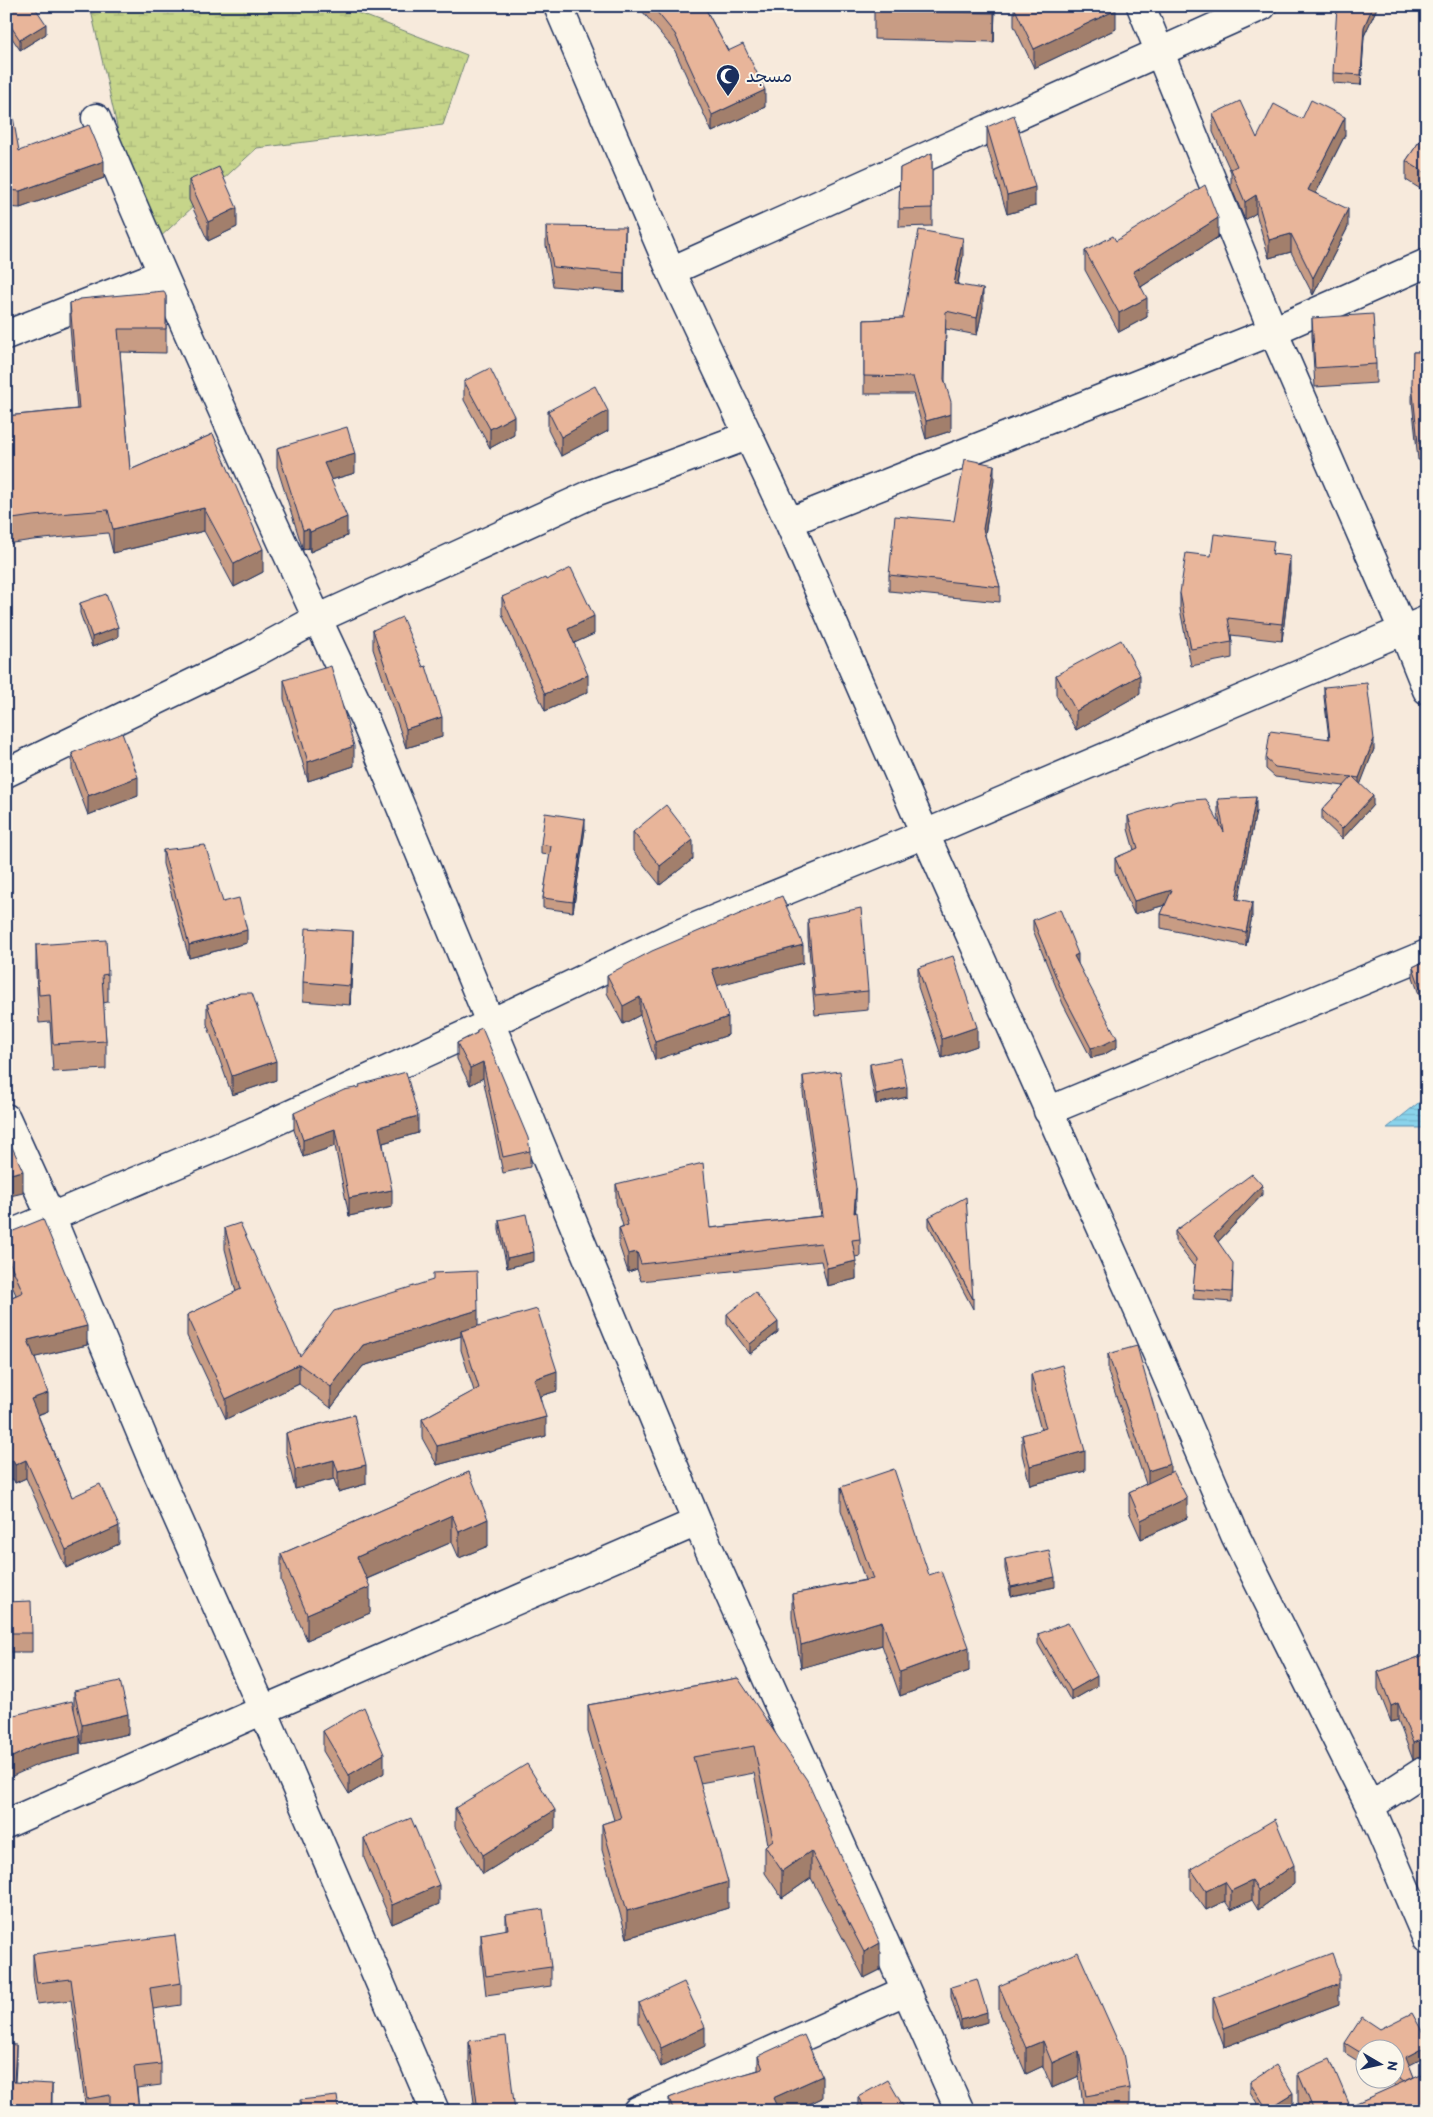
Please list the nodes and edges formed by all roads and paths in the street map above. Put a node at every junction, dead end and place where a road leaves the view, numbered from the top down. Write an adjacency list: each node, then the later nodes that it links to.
1 (558, 6): 7 (street)
2 (1141, 6): 4 (street)
3 (1262, 6): 4 (street)
4 (1159, 54): 7 (street); 9 (street)
5 (96, 118): 8 (street)
6 (1427, 263): 9 (street)
7 (671, 271): 11 (street)
8 (161, 274): 10 (street); 13 (street)
9 (1273, 331): 12 (street); 14 (street)
10 (6, 335)
11 (747, 436): 12 (street); 13 (street)
12 (789, 522): 17 (street)
13 (317, 619): 16 (street); 19 (street)
14 (1415, 625): 15 (street); 17 (street)
15 (1427, 690)
16 (6, 773)
17 (925, 834): 19 (street); 20 (street)
18 (1427, 954): 20 (street)
19 (490, 1023): 22 (street); 24 (street)
20 (1048, 1111): 27 (street)
21 (6, 1118): 22 (street)
22 (51, 1217): 23 (street); 25 (street)
23 (6, 1236)
24 (697, 1522): 25 (street); 30 (street)
25 (262, 1710): 28 (street); 31 (street)
26 (1427, 1770): 27 (street)
27 (1370, 1806): 29 (street)
28 (6, 1824)
29 (1427, 1939)
30 (905, 1991): 32 (street); 33 (street)
31 (435, 2111)
32 (637, 2111)
33 (960, 2111)

